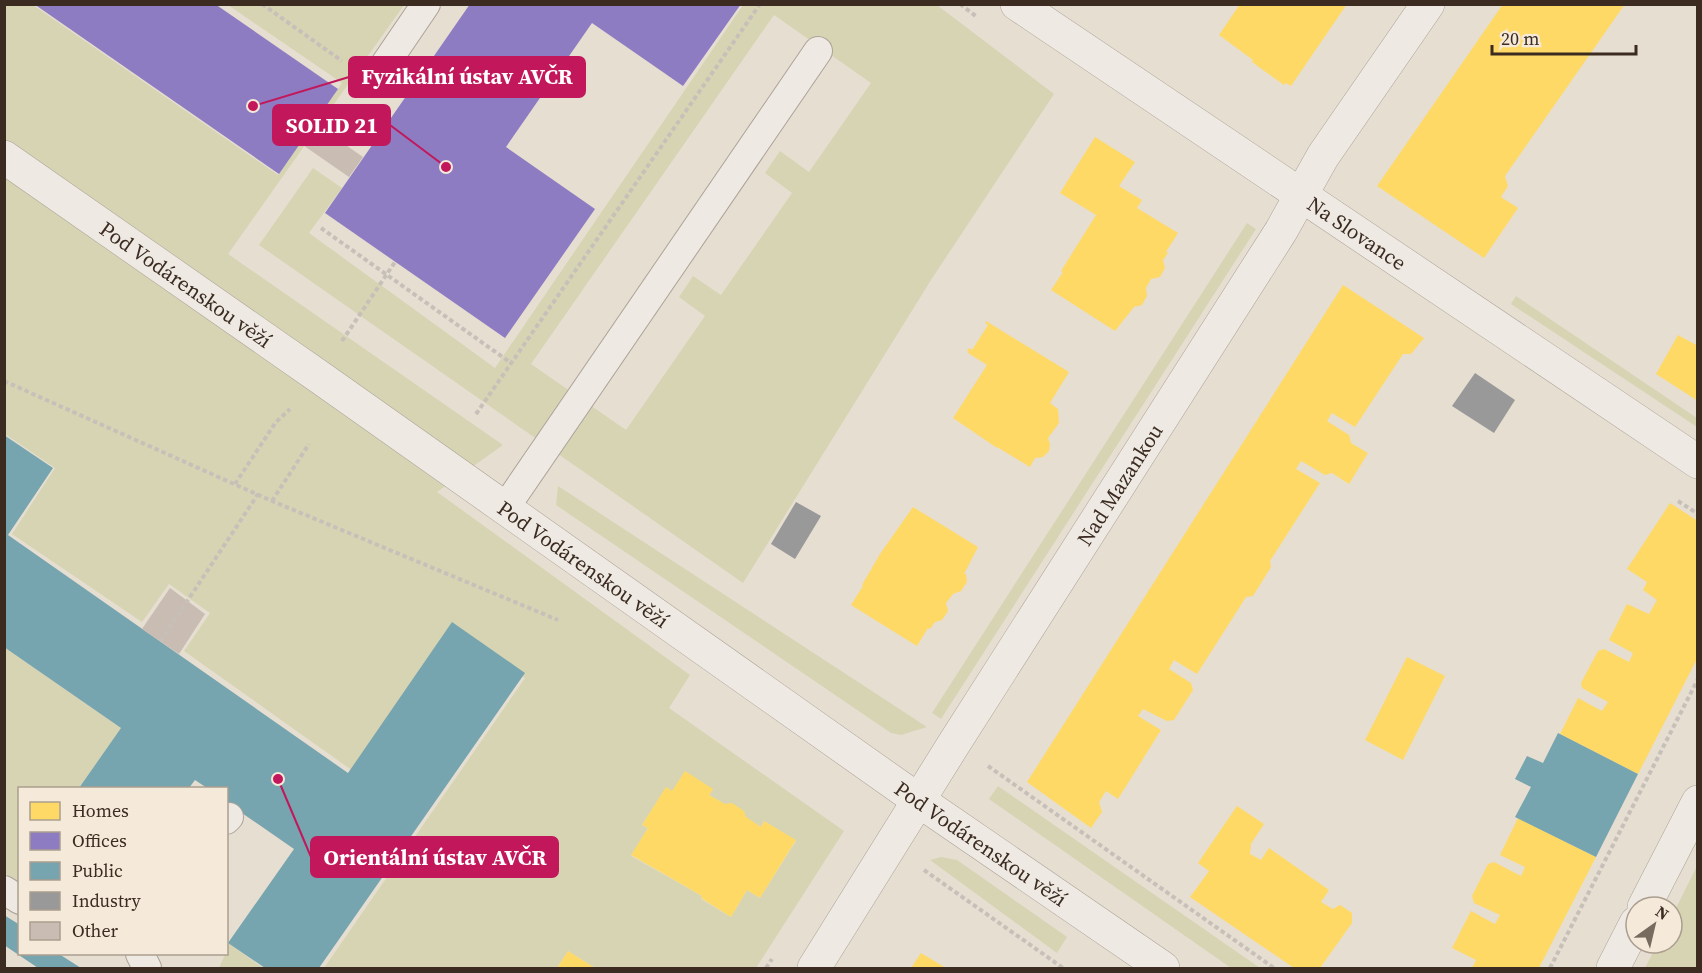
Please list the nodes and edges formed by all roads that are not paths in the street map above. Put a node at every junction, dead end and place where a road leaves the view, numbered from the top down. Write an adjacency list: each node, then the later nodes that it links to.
1 (426, 4): 5 (lane)
2 (1017, 4): 7 (street, Na Slovance)
3 (1428, 4): 7 (street, Nad Mazankou)
4 (818, 51): 9 (lane)
5 (379, 73)
6 (4, 157): 9 (street, Pod Vodárenskou věží)
7 (1301, 197): 8 (street, Na Slovance); 10 (street, Nad Mazankou)
8 (1698, 462)
9 (505, 508): 10 (street, Pod Vodárenskou věží)
10 (918, 800): 18 (street, Nad Mazankou); 19 (street, Pod Vodárenskou věží)
11 (1698, 802): 13 (street)
12 (4, 890): 14 (lane)
13 (1650, 895)
14 (18, 899)
15 (1624, 947): 20 (street)
16 (140, 955): 17 (lane)
17 (147, 969)
18 (814, 969)
19 (1163, 969)
20 (1613, 969)

